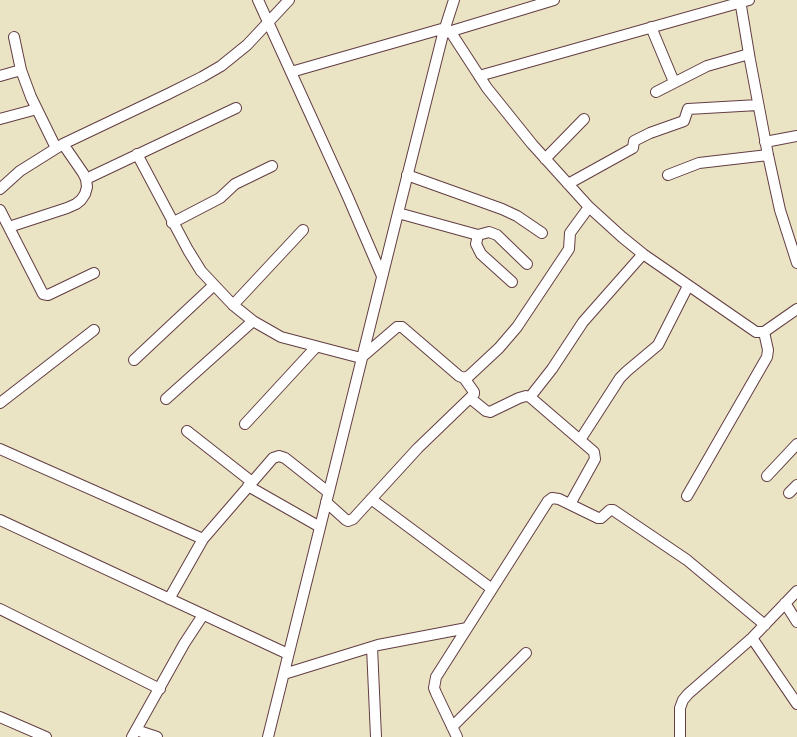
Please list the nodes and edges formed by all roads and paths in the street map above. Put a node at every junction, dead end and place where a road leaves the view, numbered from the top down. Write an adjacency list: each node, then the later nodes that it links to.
1 (258, 0): 6 (street)
2 (289, 0): 6 (street)
3 (454, 0): 8 (street)
4 (554, 0): 8 (street)
5 (743, 1): 7 (street); 10 (street)
6 (269, 23): 12 (street); 24 (street)
7 (651, 27): 14 (street); 15 (street)
8 (446, 31): 12 (street); 14 (street); 29 (street)
9 (14, 37): 11 (street)
10 (749, 54): 15 (street); 17 (street)
11 (21, 70): 13 (street); 19 (street)
12 (291, 72): 46 (street)
13 (0, 76)
14 (479, 76): 27 (street)
15 (674, 82): 16 (street)
16 (656, 92)
17 (758, 105): 23 (street); 32 (street)
18 (236, 108): 25 (street)
19 (37, 109): 20 (street); 24 (street)
20 (0, 119)
21 (584, 119): 27 (street)
22 (797, 136): 23 (street)
23 (766, 142): 26 (street)
24 (59, 146): 31 (street); 33 (street)
25 (137, 154): 31 (street); 37 (street)
26 (768, 155): 30 (street); 43 (street)
27 (546, 160): 32 (street)
28 (272, 166): 37 (street)
29 (407, 175): 36 (street); 40 (street)
30 (668, 175)
31 (86, 179): 38 (street)
32 (568, 184): 34 (street)
33 (0, 189)
34 (589, 207): 42 (street); 58 (street)
35 (0, 210): 38 (street)
36 (398, 213): 41 (street); 46 (street)
37 (172, 223): 48 (street)
38 (9, 227): 45 (street)
39 (303, 230): 50 (street)
40 (542, 233)
41 (478, 235): 44 (street); 47 (street)
42 (643, 254): 49 (street); 59 (street)
43 (796, 259)
44 (527, 264)
45 (94, 273)
46 (382, 276): 56 (street)
47 (512, 282)
48 (214, 285): 50 (street); 57 (street)
49 (688, 286): 54 (street); 65 (street)
50 (233, 305): 52 (street)
51 (797, 309): 54 (street)
52 (253, 321): 55 (street); 61 (street)
53 (94, 330): 62 (street)
54 (764, 332): 73 (street)
55 (316, 347): 56 (street); 63 (street)
56 (362, 358): 58 (street); 71 (street)
57 (134, 360)
58 (464, 378): 60 (street)
59 (530, 397): 60 (street); 65 (street)
60 (470, 398): 74 (street)
61 (166, 400)
62 (0, 402)
63 (245, 424)
64 (187, 431): 69 (street)
65 (580, 440): 76 (street)
66 (797, 444): 68 (street)
67 (0, 449): 79 (street)
68 (767, 476)
69 (250, 484): 71 (street); 78 (street); 79 (street)
70 (797, 485): 72 (street)
71 (328, 492): 75 (street)
72 (789, 493)
73 (687, 496)
74 (371, 499): 75 (street); 80 (street)
75 (326, 502): 78 (street)
76 (570, 504): 80 (street); 87 (street)
77 (0, 520): 82 (street)
78 (320, 526): 92 (street)
79 (203, 539): 82 (street)
80 (492, 589): 88 (street)
81 (797, 591): 83 (street)
82 (169, 599): 85 (street)
83 (785, 603): 86 (street); 87 (street)
84 (0, 609): 94 (street)
85 (203, 615): 92 (street); 94 (street)
86 (797, 622)
87 (765, 625): 89 (street)
88 (467, 628): 90 (street); 97 (street)
89 (752, 638): 95 (street); 104 (street)
90 (372, 647): 93 (street); 102 (street)
91 (526, 652): 97 (street)
92 (288, 654): 93 (street)
93 (284, 674): 101 (street)
94 (160, 689): 98 (street)
95 (797, 704)
96 (0, 717): 99 (street)
97 (452, 727): 103 (street)
98 (134, 734): 100 (street)
99 (46, 737)
100 (157, 737)
101 (268, 737)
102 (376, 737)
103 (458, 737)
104 (680, 737)

